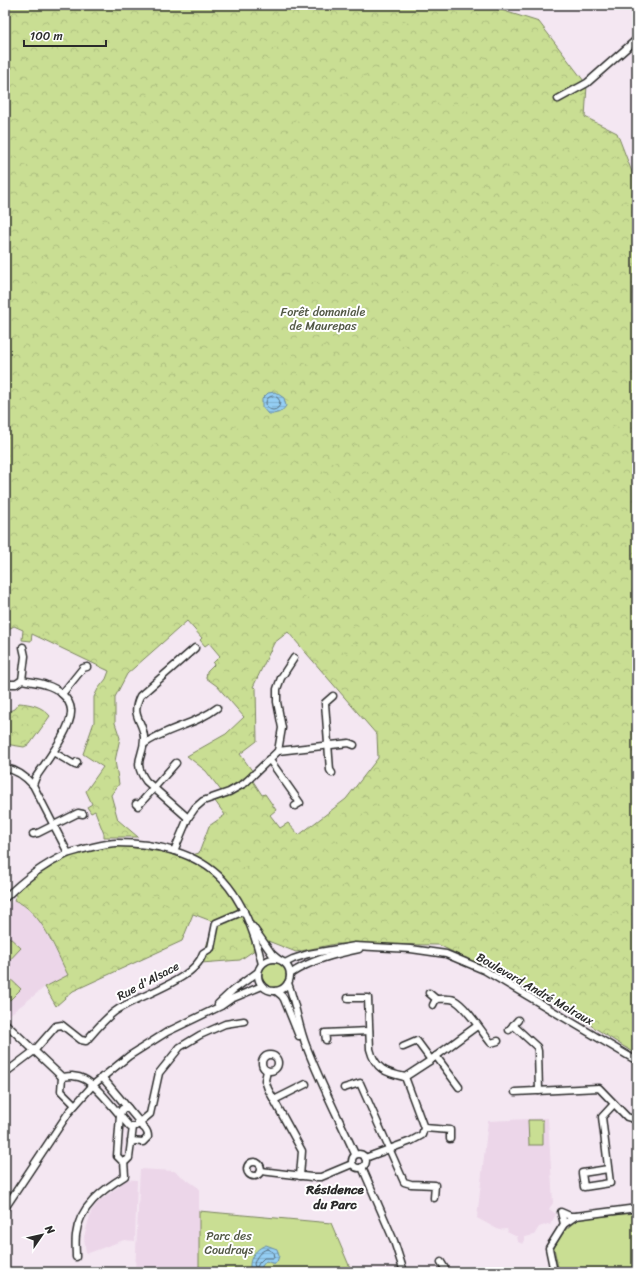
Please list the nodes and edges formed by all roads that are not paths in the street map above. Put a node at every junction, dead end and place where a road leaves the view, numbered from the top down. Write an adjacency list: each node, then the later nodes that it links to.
1 (637, 38): 2 (street)
2 (558, 99)
3 (23, 647): 7 (street)
4 (195, 648): 12 (street)
5 (294, 658): 17 (street)
6 (87, 667): 9 (street)
7 (22, 680): 8 (street); 9 (street)
8 (10, 684)
9 (62, 694): 18 (street)
10 (333, 696): 15 (street)
11 (217, 708): 13 (street)
12 (143, 729): 13 (street); 14 (street)
13 (155, 736): 14 (street)
14 (144, 744): 25 (street)
15 (327, 745): 16 (street); 17 (street); 23 (street)
16 (354, 745)
17 (278, 751): 19 (street)
18 (53, 752): 20 (street); 24 (street)
19 (269, 759): 27 (street); 29 (street)
20 (77, 762)
21 (176, 763): 25 (street)
22 (5, 768): 24 (street)
23 (332, 773)
24 (33, 785): 30 (street)
25 (154, 788): 26 (street); 29 (street)
26 (136, 804)
27 (295, 806)
28 (83, 814): 30 (street)
29 (188, 818): 32 (street)
30 (54, 825): 31 (street); 33 (street)
31 (33, 834)
32 (174, 851): 33 (street); 35 (street)
33 (68, 853): 34 (street)
34 (5, 898)
35 (244, 911): 36 (street); 58 (street, Rue d'Alsace)
36 (249, 921): 38 (street); 40 (street)
37 (369, 948): 39 (street, Boulevard André Malraux); 42 (street, Boulevard André Malraux); 60 (street, Boulevard André Malraux)
38 (278, 959): 39 (street); 40 (street)
39 (285, 963): 42 (street)
40 (262, 964): 41 (street)
41 (258, 972): 44 (street); 48 (street)
42 (290, 974): 43 (street)
43 (288, 983): 45 (street); 56 (street)
44 (262, 986): 45 (street); 48 (street)
45 (276, 991): 56 (street)
46 (429, 993): 52 (street)
47 (348, 998): 53 (street)
48 (211, 1010): 64 (street)
49 (518, 1020): 72 (street)
50 (244, 1022): 80 (street)
51 (5, 1023): 58 (street)
52 (477, 1026): 55 (street); 59 (street)
53 (369, 1030): 54 (street); 66 (street)
54 (326, 1040)
55 (498, 1041)
56 (306, 1047): 85 (street)
57 (403, 1047): 59 (street)
58 (34, 1052): 62 (street); 63 (street)
59 (434, 1058): 66 (street); 70 (street)
60 (637, 1061)
61 (266, 1071): 74 (street)
62 (5, 1073)
63 (62, 1077): 69 (street); 76 (street)
64 (102, 1077): 69 (street); 77 (street)
65 (366, 1077): 67 (street)
66 (405, 1077): 81 (street)
67 (360, 1083): 71 (street); 84 (street)
68 (306, 1084): 74 (street)
69 (93, 1085): 76 (street); 78 (street)
70 (459, 1087)
71 (344, 1088)
72 (539, 1091): 73 (street); 75 (street)
73 (515, 1092)
74 (274, 1100): 92 (street)
75 (614, 1104): 79 (street); 90 (street)
76 (75, 1105): 94 (street)
77 (128, 1108): 78 (street); 80 (street)
78 (120, 1116): 80 (street); 87 (street)
79 (637, 1120)
80 (135, 1125): 83 (street); 83 (street)
81 (424, 1128): 82 (street); 84 (street)
82 (450, 1139)
83 (131, 1141): 87 (street)
84 (389, 1150): 86 (street); 93 (street)
85 (355, 1154): 86 (street); 88 (street)
86 (366, 1158): 89 (street)
87 (124, 1161): 98 (street)
88 (352, 1164): 89 (street); 92 (street)
89 (362, 1167): 100 (street)
90 (608, 1169): 90 (street)
91 (261, 1171): 92 (street)
92 (300, 1176)
93 (434, 1198)
94 (5, 1208)
95 (637, 1208): 96 (street)
96 (576, 1216): 97 (street); 97 (street)
97 (564, 1224): 102 (street)
98 (76, 1257)
99 (441, 1262): 101 (street)
100 (404, 1272)
101 (447, 1272)
102 (554, 1272)

